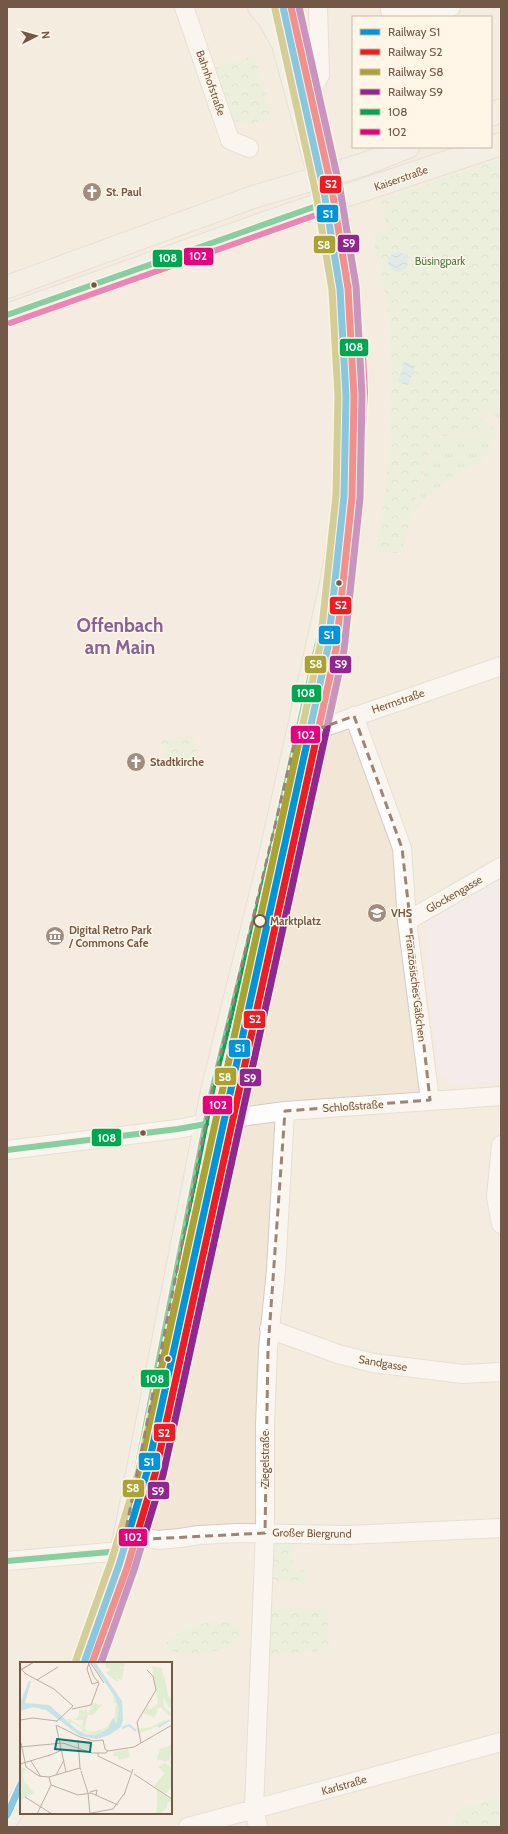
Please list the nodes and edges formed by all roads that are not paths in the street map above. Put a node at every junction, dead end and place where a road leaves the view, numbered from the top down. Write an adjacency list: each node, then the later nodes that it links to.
1 (184, 7): 11 (street, Bahnhofstraße)
2 (259, 7): 7 (main road)
3 (284, 7): 7 (main road)
4 (318, 7): 8 (street)
5 (451, 7): 6 (street)
6 (390, 10)
7 (284, 48): 8 (main road)
8 (299, 105): 14 (main road)
9 (501, 110): 10 (main road)
10 (492, 114)
11 (249, 148)
12 (405, 148): 14 (main road)
13 (489, 148): 15 (main road, Kaiserstraße)
14 (319, 176): 15 (main road); 16 (main road)
15 (328, 202): 17 (main road, Kaiserstraße); 22 (main road)
16 (79, 261): 17 (main road); 18 (main road)
17 (88, 286): 19 (main road, Kaiserstraße)
18 (7, 287)
19 (7, 315)
20 (501, 666): 21 (street, Herrnstraße)
21 (354, 716): 22 (street, Herrnstraße); 24 (street, Französisches Gäßchen)
22 (296, 737): 28 (main road)
23 (501, 867): 24 (street, Glockengasse)
24 (407, 921): 26 (street, Französisches Gäßchen)
25 (501, 1096): 26 (street, Schloßstraße)
26 (430, 1100): 27 (street, Schloßstraße)
27 (285, 1111): 28 (street, Schloßstraße); 32 (street, Ziegelstraße)
28 (206, 1124): 30 (street); 36 (main road)
29 (501, 1145): 31 (street)
30 (7, 1150)
31 (501, 1224)
32 (269, 1329): 33 (street, Sandgasse); 35 (street, Ziegelstraße)
33 (501, 1372)
34 (501, 1528): 35 (street, Großer Biergrund)
35 (265, 1533): 36 (street, Großer Biergrund); 40 (street, Ziegelstraße)
36 (123, 1541): 37 (street, Großer Biergrund); 38 (main road)
37 (7, 1561)
38 (90, 1662)
39 (501, 1742): 40 (street, Karlstraße)
40 (254, 1808): 41 (street, Karlstraße); 42 (street, Ziegelstraße)
41 (188, 1827)
42 (258, 1827)

